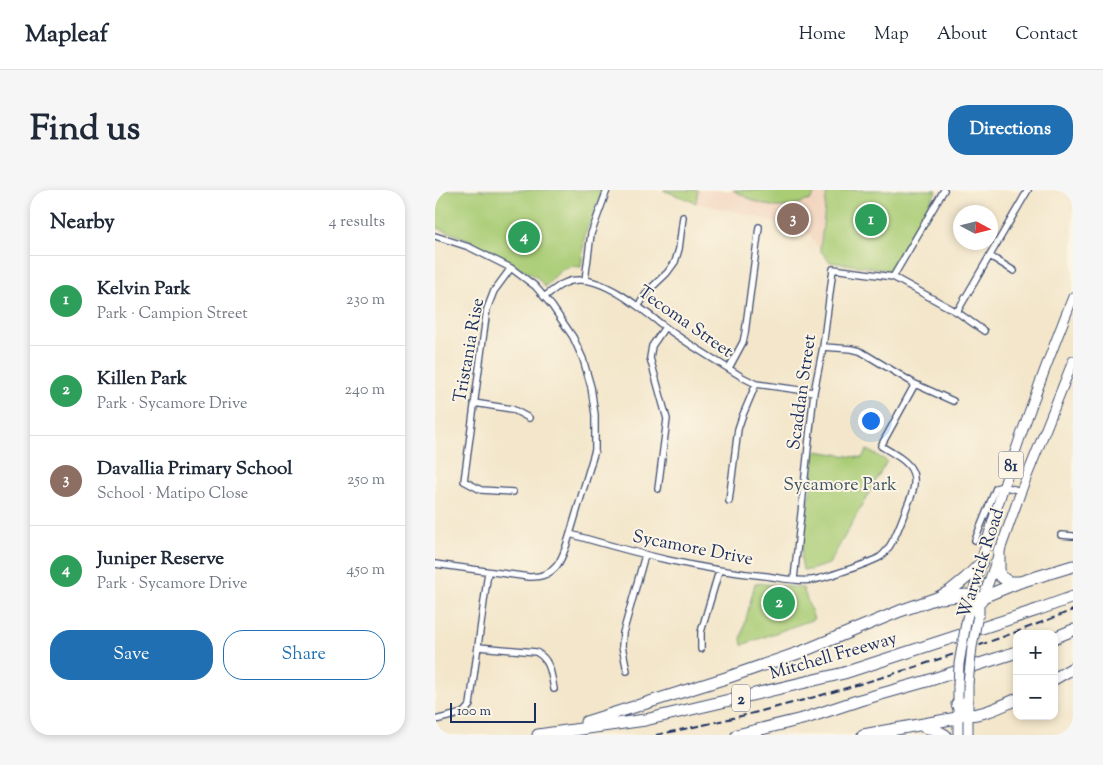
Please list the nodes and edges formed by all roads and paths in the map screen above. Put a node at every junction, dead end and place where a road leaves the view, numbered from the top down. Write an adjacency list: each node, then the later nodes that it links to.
1 (607, 190): 11 (street)
2 (944, 190): 10 (street)
3 (1028, 190): 7 (street)
4 (683, 218): 14 (street)
5 (759, 227): 20 (street)
6 (435, 236): 8 (street)
7 (990, 256): 9 (street); 15 (street)
8 (511, 268): 12 (street); 25 (street, Tristania Rise)
9 (1014, 271)
10 (893, 277): 15 (street); 18 (street, Scaddan Street)
11 (585, 280): 12 (street); 14 (street, Tecoma Street)
12 (544, 297): 32 (street)
13 (1073, 297): 27 (main road, Warwick Road / 81)
14 (639, 305): 16 (street, Tecoma Street)
15 (957, 312): 17 (street)
16 (665, 327): 20 (street, Tecoma Street); 28 (street)
17 (984, 332)
18 (823, 346): 22 (street); 23 (street, Scaddan Street)
19 (1073, 361): 29 (main road, Warwick Road / 81)
20 (729, 368): 21 (street, Tecoma Street)
21 (756, 384): 23 (street, Tecoma Street); 31 (street)
22 (915, 384): 24 (street); 43 (street, Sycamore Drive)
23 (814, 392): 43 (street, Scaddan Street)
24 (953, 401)
25 (474, 403): 26 (street); 30 (street, Tristania Rise)
26 (529, 418)
27 (1003, 486): 29 (street, Warwick Road); 35 (main road, Warwick Road / 81); 35 (street, Warwick Road)
28 (658, 489)
29 (1021, 491): 36 (main road, Warwick Road / 81)
30 (513, 492)
31 (729, 501)
32 (570, 534): 37 (street, Sycamore Drive); 42 (street)
33 (1061, 535): 34 (street)
34 (1073, 536)
35 (988, 540): 38 (main road, Warwick Road / 81)
36 (999, 550): 44 (highway); 46 (main road, Warwick Road / 81)
37 (645, 555): 41 (street, Sycamore Drive); 55 (street)
38 (982, 562): 46 (main road, Warwick Road / 81); 47 (highway)
39 (435, 564): 42 (street)
40 (1073, 566): 44 (highway)
41 (719, 571): 43 (street, Sycamore Drive); 52 (street)
42 (488, 572): 51 (street)
43 (794, 579)
44 (1021, 582): 46 (highway)
45 (1073, 596): 62 (highway, Mitchell Freeway / 2)
46 (977, 597): 47 (highway); 48 (highway)
47 (937, 598): 62 (highway)
48 (975, 614): 59 (main road, Warwick Road, bridge); 59 (main road, Warwick Road, bridge)
49 (1073, 630): 50 (highway)
50 (1058, 636)
51 (478, 647): 57 (street); 60 (street)
52 (701, 649)
53 (1013, 653): 64 (highway, 2)
54 (1073, 668): 56 (highway)
55 (627, 671)
56 (1058, 677)
57 (554, 689)
58 (1013, 701): 59 (highway)
59 (962, 710): 61 (highway); 67 (main road, Warwick Road); 68 (main road, Warwick Road)
60 (435, 720)
61 (917, 726): 65 (highway); 66 (highway)
62 (556, 732): 63 (highway, Mitchell Freeway / 2)
63 (538, 735)
64 (737, 735)
65 (863, 735)
66 (945, 735)
67 (958, 735)
68 (968, 735)

